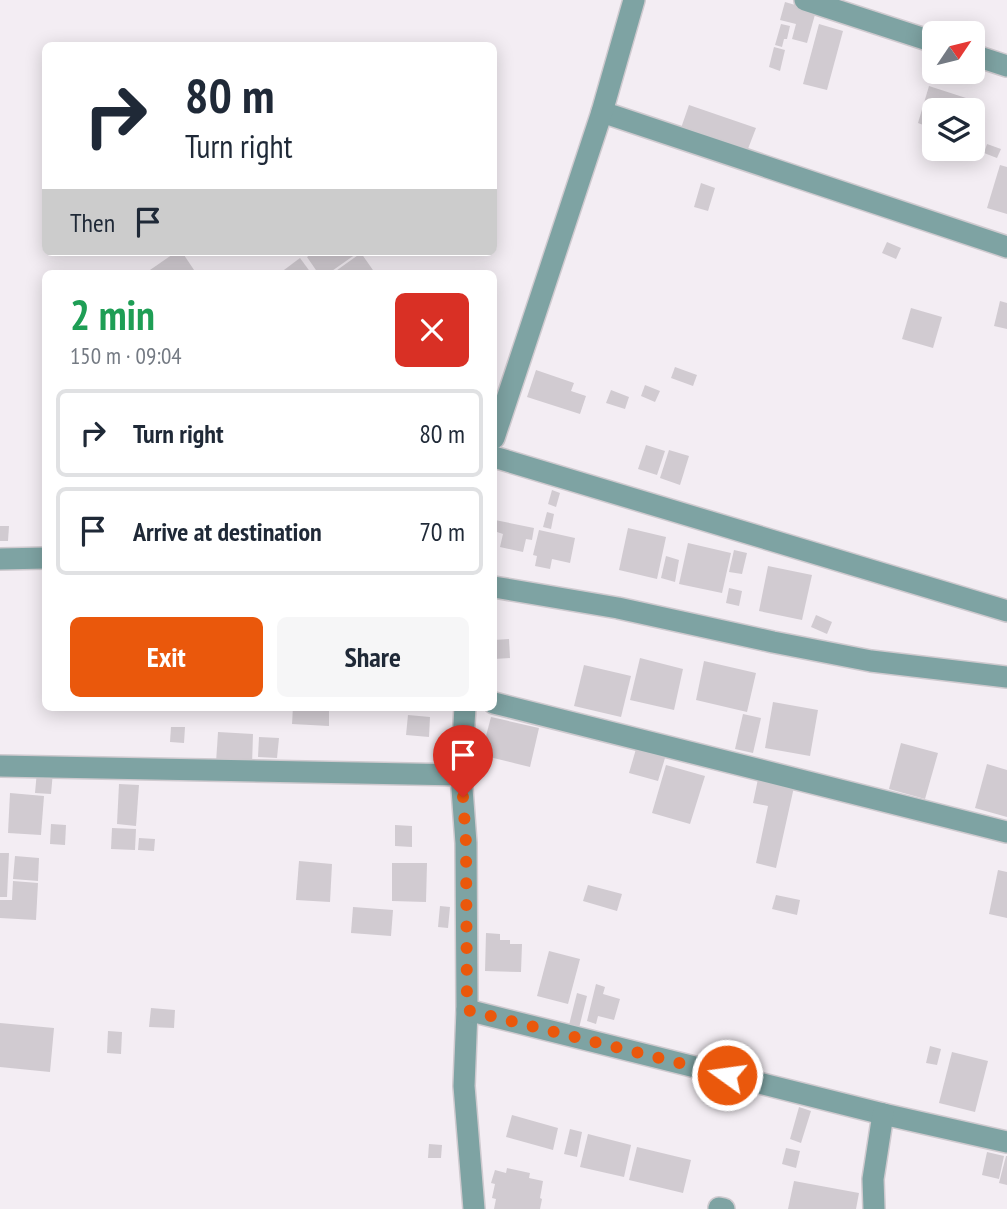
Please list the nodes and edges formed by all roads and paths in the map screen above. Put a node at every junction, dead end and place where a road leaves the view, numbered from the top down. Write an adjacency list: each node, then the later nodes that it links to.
1 (634, 0): 6 (street)
2 (805, 0): 3 (street)
3 (922, 39)
4 (985, 59): 5 (street)
5 (1007, 66)
6 (602, 112): 7 (street); 8 (street)
7 (1007, 247)
8 (497, 429)
9 (497, 458): 13 (street)
10 (42, 558): 11 (street)
11 (0, 559)
12 (497, 588): 14 (street)
13 (1007, 611)
14 (1007, 677)
15 (497, 704): 19 (street)
16 (465, 711): 18 (street)
17 (0, 766): 18 (street)
18 (461, 775): 20 (street)
19 (1007, 832)
20 (467, 1010): 21 (street); 23 (street)
21 (883, 1114): 22 (street); 24 (street)
22 (1007, 1142)
23 (474, 1209)
24 (874, 1209)

